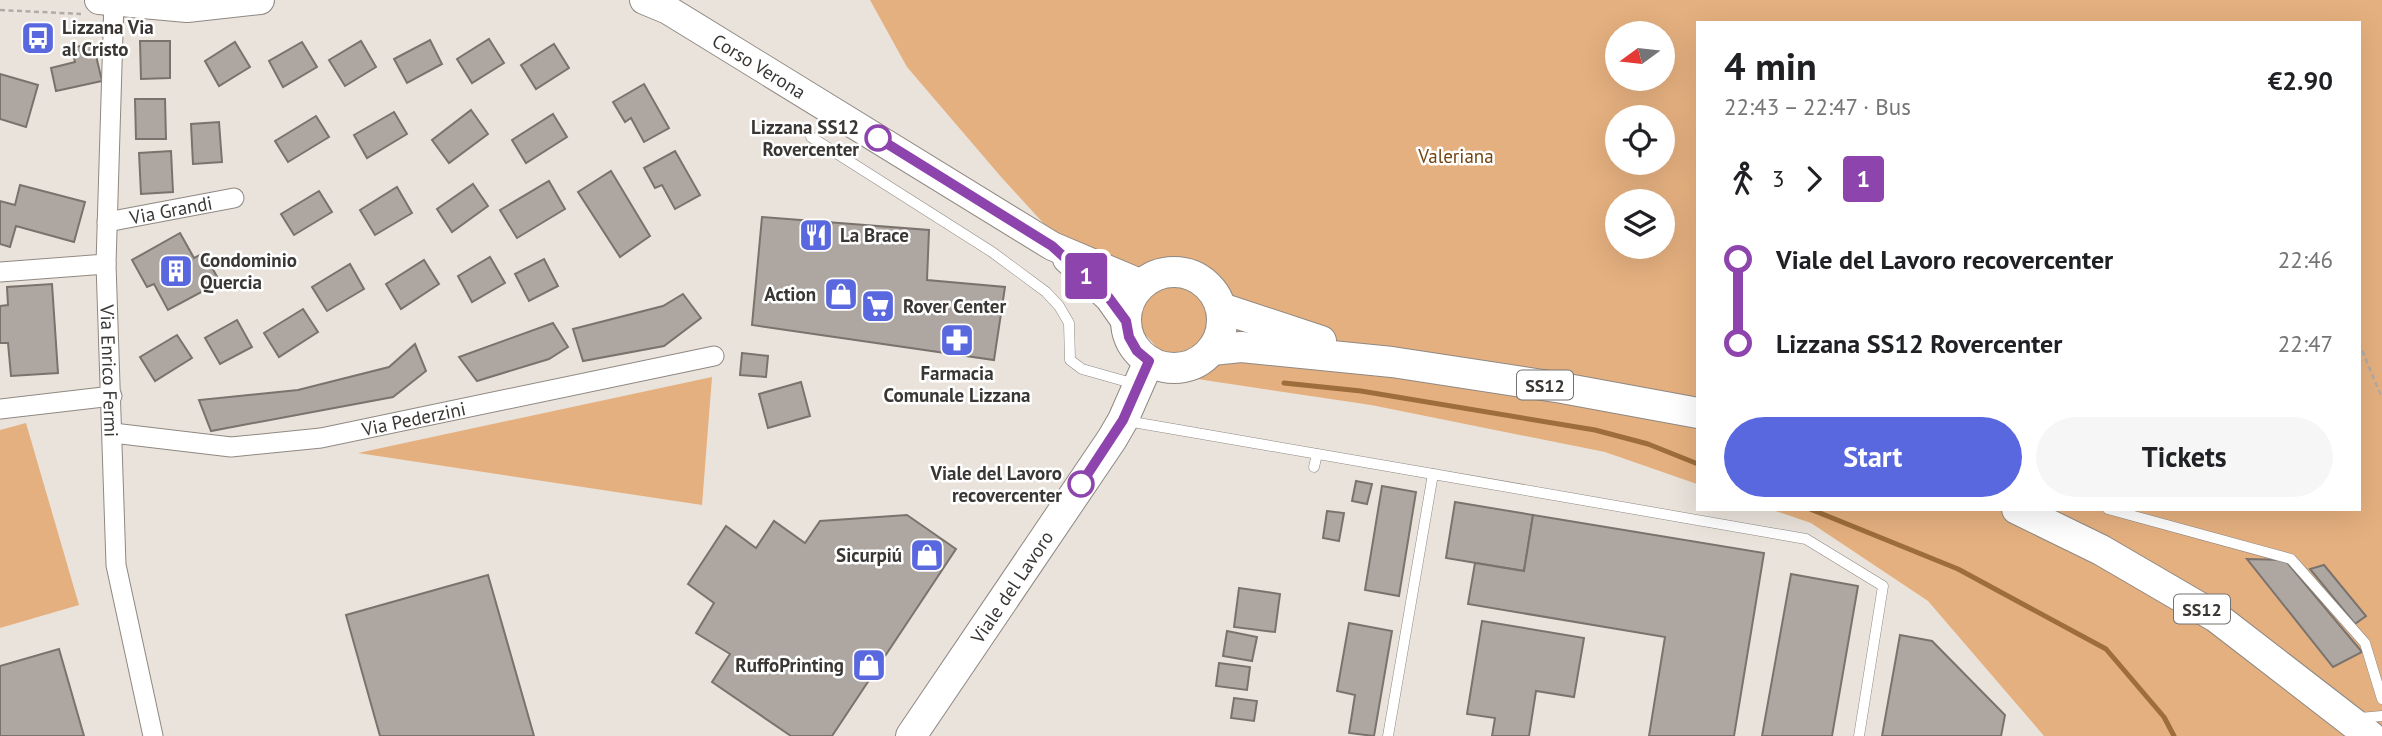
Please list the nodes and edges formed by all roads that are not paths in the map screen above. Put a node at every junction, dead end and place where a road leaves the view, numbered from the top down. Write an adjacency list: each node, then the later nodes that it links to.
1 (260, 0): 3 (main road)
2 (644, 0): 7 (main road, Corso Verona)
3 (103, 4): 6 (street, Via Enrico Fermi)
4 (811, 136): 16 (lane)
5 (234, 198): 6 (street, Via Grandi)
6 (107, 222): 8 (street, Via Enrico Fermi)
7 (1052, 246): 10 (main road); 12 (main road)
8 (106, 264): 9 (street); 17 (street, Via Enrico Fermi)
9 (0, 272)
10 (1142, 284): 11 (main road); 12 (main road)
11 (1221, 309): 13 (main road); 15 (main road, SS12)
12 (1126, 321): 16 (main road)
13 (1212, 350): 15 (main road, SS12); 16 (main road, SS12)
14 (713, 356): 21 (street, Via Pederzini)
15 (1392, 362): 19 (main road, SS12)
16 (1144, 373): 20 (main road, Viale del Lavoro)
17 (112, 396): 18 (street); 21 (street, Via Enrico Fermi)
18 (0, 409)
19 (1696, 413)
20 (1123, 420): 22 (lane); 31 (main road, Viale del Lavoro)
21 (113, 433): 30 (street, Via Enrico Fermi)
22 (1317, 454): 23 (lane); 24 (lane)
23 (1314, 467)
24 (1433, 474): 32 (lane); 33 (lane)
25 (2021, 511): 29 (main road, SS12)
26 (2115, 511): 27 (lane)
27 (2382, 699)
28 (2382, 716): 29 (lane)
29 (2359, 727)
30 (153, 736)
31 (911, 736)
32 (1388, 736)
33 (1859, 736)

